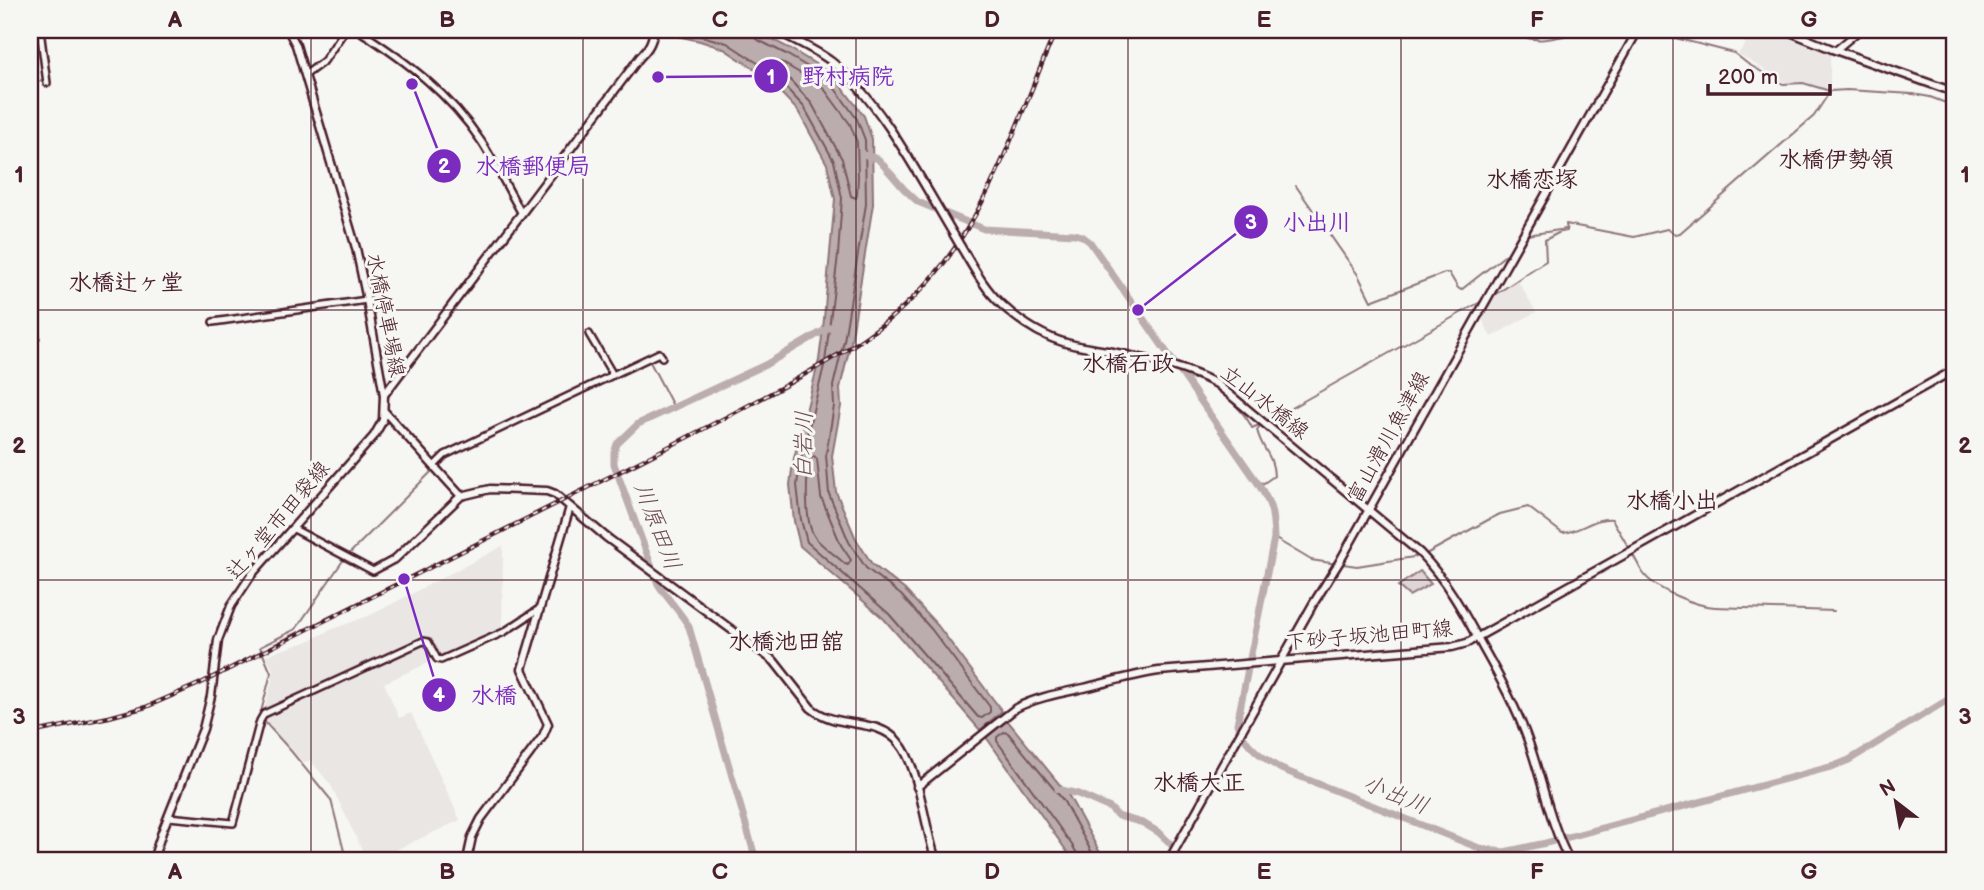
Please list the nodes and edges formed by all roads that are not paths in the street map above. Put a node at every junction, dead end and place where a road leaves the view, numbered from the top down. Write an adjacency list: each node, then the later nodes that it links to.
1 (40, 30): 12 (street)
2 (288, 30): 11 (main road, 水橋停車場線)
3 (345, 30): 11 (street)
4 (358, 30): 14 (street)
5 (654, 30): 14 (main road)
6 (775, 30): 26 (main road, 立山水橋線, bridge)
7 (1637, 30): 26 (main road, 富山滑川魚津線)
8 (1785, 30): 10 (main road)
9 (1860, 30): 10 (street)
10 (1836, 50): 13 (main road)
11 (305, 75): 15 (main road, 水橋停車場線)
12 (47, 83)
13 (1954, 92)
14 (521, 212): 21 (main road)
15 (367, 300): 16 (street); 21 (main road, 水橋停車場線)
16 (212, 322)
17 (589, 334): 20 (street)
18 (662, 357): 20 (street)
19 (1954, 370): 30 (main road, 下砂子坂池田町線)
20 (612, 375): 23 (street)
21 (384, 395): 22 (main road, 水橋停車場線)
22 (384, 411): 23 (main road); 27 (main road, 辻ヶ堂市田袋線)
23 (434, 467): 24 (main road)
24 (461, 496): 25 (main road); 28 (main road)
25 (570, 508): 29 (main road); 32 (main road)
26 (1368, 508): 30 (main road, 立山水橋線); 31 (main road, 富山滑川魚津線)
27 (292, 528): 28 (street); 33 (main road, 辻ヶ堂市田袋線)
28 (395, 559)
29 (540, 609): 33 (street); 35 (main road)
30 (1478, 638): 31 (main road, 下砂子坂池田町線); 38 (main road, 立山水橋線)
31 (1282, 661): 32 (main road, 下砂子坂池田町線); 37 (main road, 富山滑川魚津線)
32 (917, 787): 36 (main road)
33 (168, 817): 34 (main road, 辻ヶ堂市田袋線)
34 (153, 860)
35 (467, 860)
36 (936, 860)
37 (1169, 860)
38 (1569, 860)

